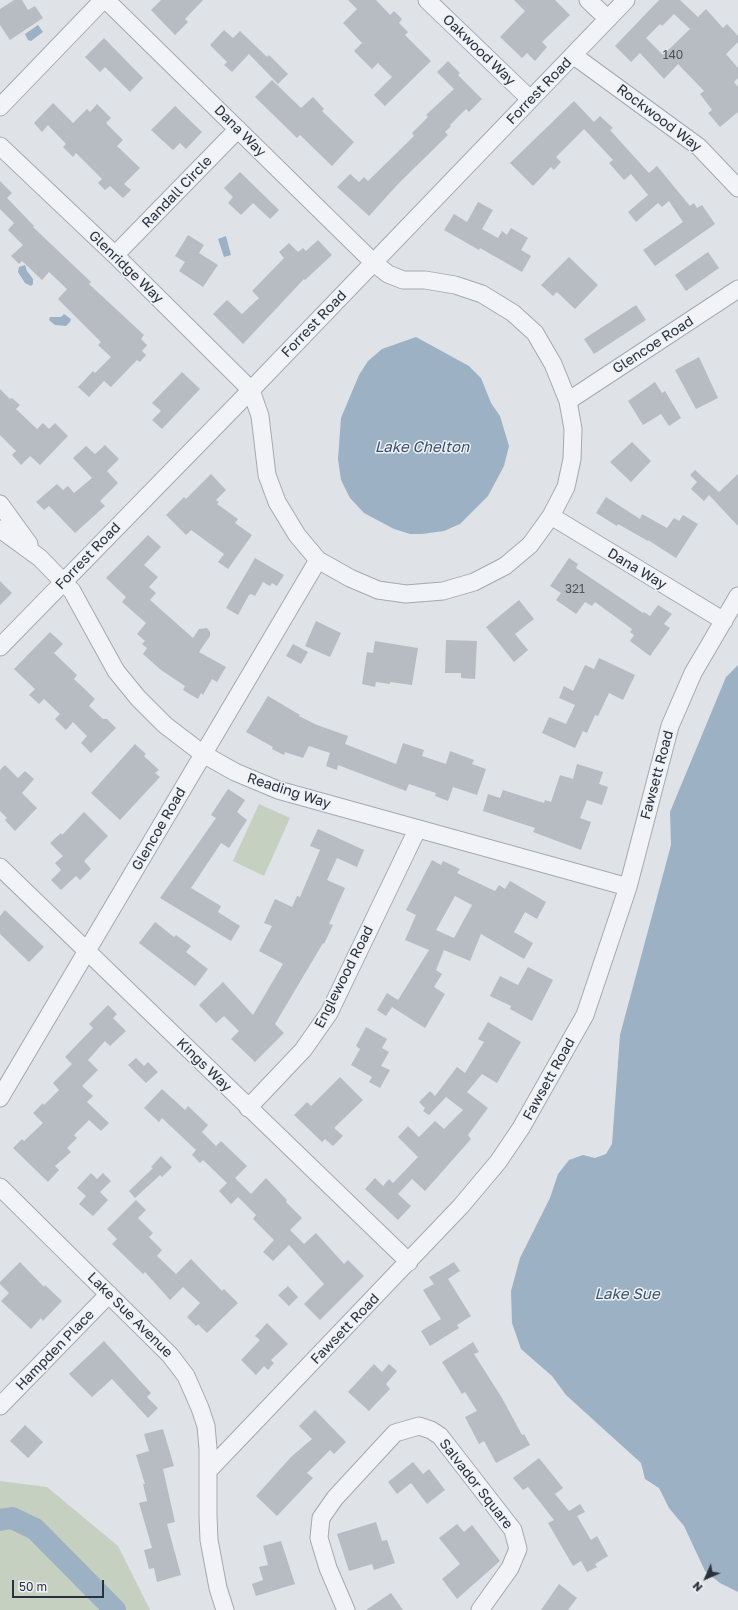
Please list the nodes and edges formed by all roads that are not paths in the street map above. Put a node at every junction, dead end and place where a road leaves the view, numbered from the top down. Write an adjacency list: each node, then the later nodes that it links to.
1 (103, 0): 9 (street)
2 (106, 0): 10 (street, Dana Way)
3 (427, 0): 8 (street, Oakwood Way)
4 (588, 0): 6 (street)
5 (626, 0): 6 (street, Forrest Road)
6 (608, 19): 7 (street, Forrest Road)
7 (573, 55): 8 (street, Forrest Road); 12 (street, Rockwood Way)
8 (530, 99): 14 (street, Forrest Road)
9 (0, 107)
10 (238, 129): 13 (street, Randall Circle); 14 (street, Dana Way)
11 (0, 146): 13 (street, Glenridge Way)
12 (738, 188)
13 (115, 255): 16 (street, Glenridge Way)
14 (374, 263): 16 (street, Forrest Road); 17 (street, Dana Way)
15 (738, 289): 17 (street, Glencoe Road)
16 (250, 390): 22 (street); 23 (street, Forrest Road)
17 (568, 401): 19 (street, Dana Way)
18 (0, 504): 21 (street, Reading Way)
19 (551, 516): 22 (street, Dana Way); 25 (street, Dana Way)
20 (0, 528): 21 (street, Reading Way)
21 (40, 558): 23 (street, Reading Way)
22 (318, 560): 27 (street, Glencoe Road)
23 (63, 581): 26 (street, Forrest Road); 27 (street, Reading Way)
24 (738, 596): 25 (street, Fawsett Road)
25 (724, 621): 30 (street, Fawsett Road)
26 (0, 647)
27 (202, 754): 28 (street, Reading Way); 31 (street, Glencoe Road)
28 (417, 830): 30 (street, Reading Way); 33 (street, Englewood Road)
29 (0, 867): 31 (street, Kings Way)
30 (628, 887): 35 (street, Fawsett Road)
31 (87, 951): 32 (street, Glencoe Road); 33 (street, Kings Way)
32 (0, 1098)
33 (248, 1108): 35 (street, Kings Way)
34 (0, 1187): 36 (street, Lake Sue Avenue)
35 (409, 1262): 38 (street, Fawsett Road)
36 (109, 1294): 37 (street, Hampden Place); 38 (street, Lake Sue Avenue)
37 (0, 1406)
38 (208, 1471): 39 (street, Lake Sue Avenue)
39 (225, 1610)
40 (346, 1610): 41 (street, Salvador Square)
41 (480, 1610)

